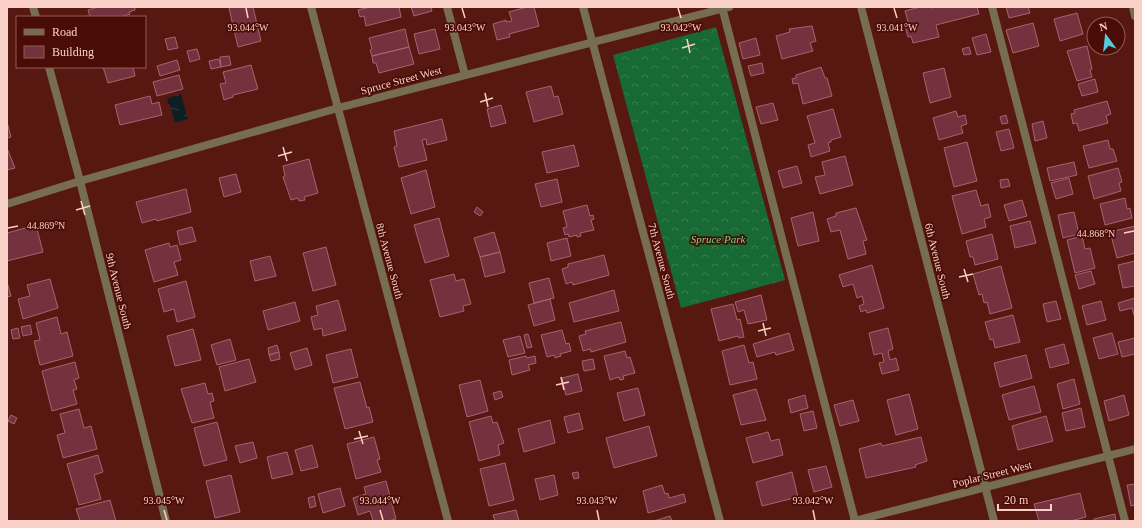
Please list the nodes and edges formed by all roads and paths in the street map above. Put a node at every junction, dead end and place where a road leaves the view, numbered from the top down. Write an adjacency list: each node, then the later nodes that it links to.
1 (311, 7): 12 (street, 8th Avenue South)
2 (447, 7): 11 (street)
3 (583, 7): 9 (street, 7th Avenue South)
4 (861, 7): 17 (street, 6th Avenue South)
5 (992, 7): 16 (street)
6 (1132, 7): 8 (street)
7 (725, 8): 9 (street, Spruce Street West); 21 (street)
8 (1135, 16)
9 (592, 42): 11 (street, Spruce Street West); 20 (street, 7th Avenue South)
10 (49, 68): 13 (street, 9th Avenue South)
11 (465, 75): 12 (street, Spruce Street West)
12 (338, 108): 13 (street, Spruce Street West); 19 (street, 8th Avenue South)
13 (80, 181): 14 (street, Spruce Street West); 18 (street, 9th Avenue South)
14 (7, 204)
15 (1135, 449): 16 (street, Poplar Street West)
16 (1108, 456): 17 (street, Poplar Street West); 23 (street)
17 (984, 487): 21 (street, Poplar Street West); 22 (street, 6th Avenue South)
18 (166, 521)
19 (448, 521)
20 (720, 521)
21 (855, 521)
22 (994, 521)
23 (1125, 521)

